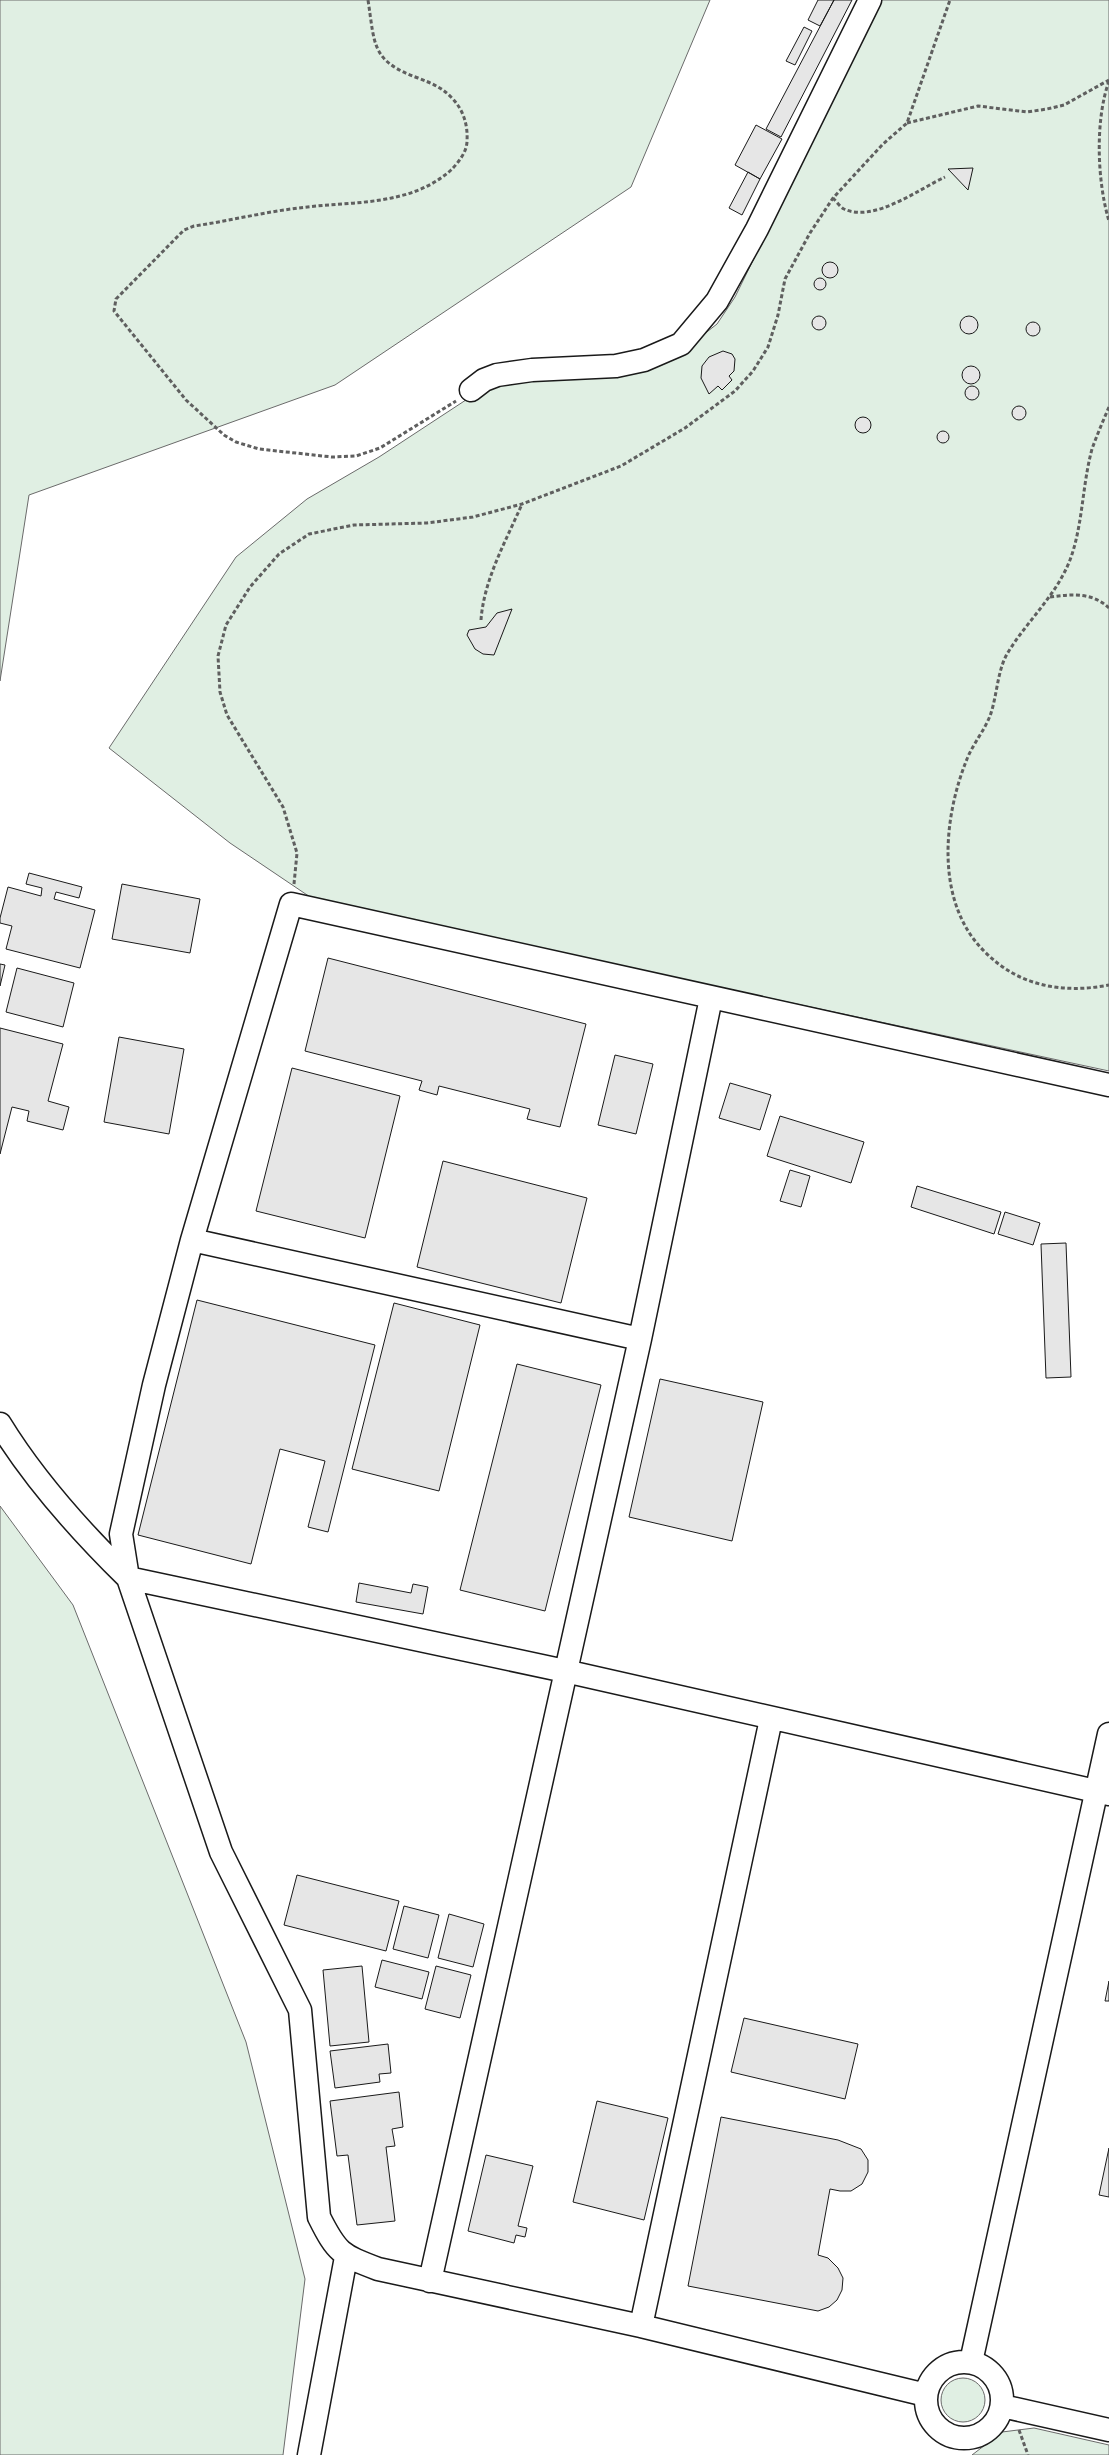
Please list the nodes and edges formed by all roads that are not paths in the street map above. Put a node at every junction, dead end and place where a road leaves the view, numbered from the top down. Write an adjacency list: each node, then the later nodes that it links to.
1 (870, 0): 2 (street)
2 (471, 390)
3 (711, 998): 4 (street); 5 (street); 6 (street)
4 (1109, 1085)
5 (192, 1240): 6 (street); 8 (street)
6 (640, 1339): 9 (street)
7 (0, 1424): 8 (street)
8 (128, 1578): 9 (street); 13 (street)
9 (565, 1671): 10 (street); 14 (street)
10 (771, 1719): 12 (street); 15 (street)
11 (1109, 1734): 12 (street)
12 (1103, 1793): 16 (street)
13 (346, 2257): 14 (street); 21 (street)
14 (430, 2281): 15 (street)
15 (641, 2326): 17 (street)
16 (972, 2362): 17 (street); 18 (street)
17 (926, 2395): 20 (street)
18 (1002, 2406): 19 (street); 20 (street)
19 (1109, 2430)
20 (957, 2447)
21 (309, 2455)

